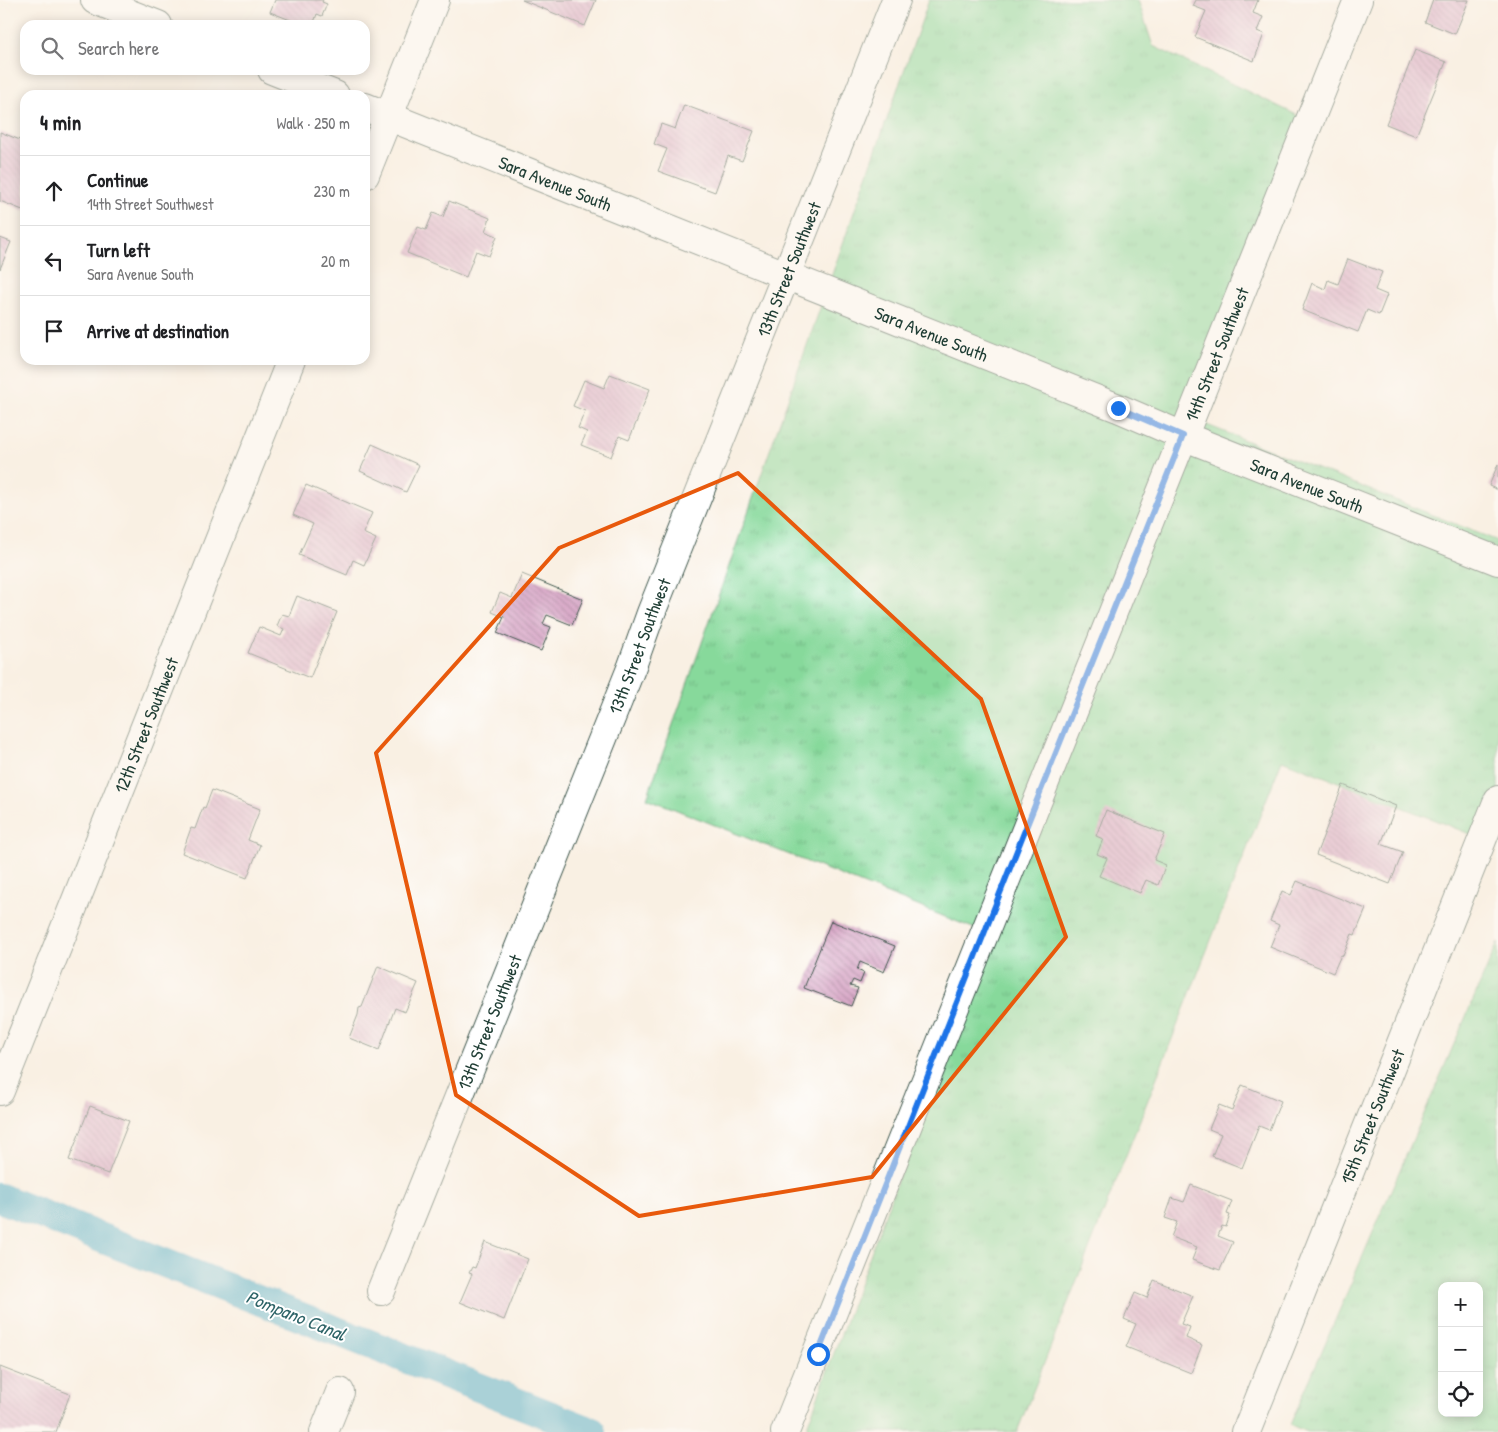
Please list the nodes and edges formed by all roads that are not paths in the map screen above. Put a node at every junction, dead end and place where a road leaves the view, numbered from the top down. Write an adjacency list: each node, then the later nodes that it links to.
1 (95, 0): 5 (street)
2 (435, 0): 8 (street)
3 (896, 0): 10 (street, 13th Street Southwest)
4 (1358, 0): 12 (street, 14th Street Southwest)
5 (145, 20)
6 (285, 75): 7 (street)
7 (322, 90)
8 (377, 112): 9 (street); 10 (street, Sara Avenue South)
9 (370, 149)
10 (786, 275): 12 (street, Sara Avenue South); 16 (street, 13th Street Southwest)
11 (289, 365): 15 (street, 12th Street Southwest)
12 (1183, 436): 13 (street, Sara Avenue South); 19 (street, 14th Street Southwest)
13 (1498, 561)
14 (1498, 800): 20 (street, 15th Street Southwest)
15 (0, 1091)
16 (381, 1291)
17 (340, 1392): 18 (street)
18 (324, 1432)
19 (785, 1432)
20 (1246, 1432)

